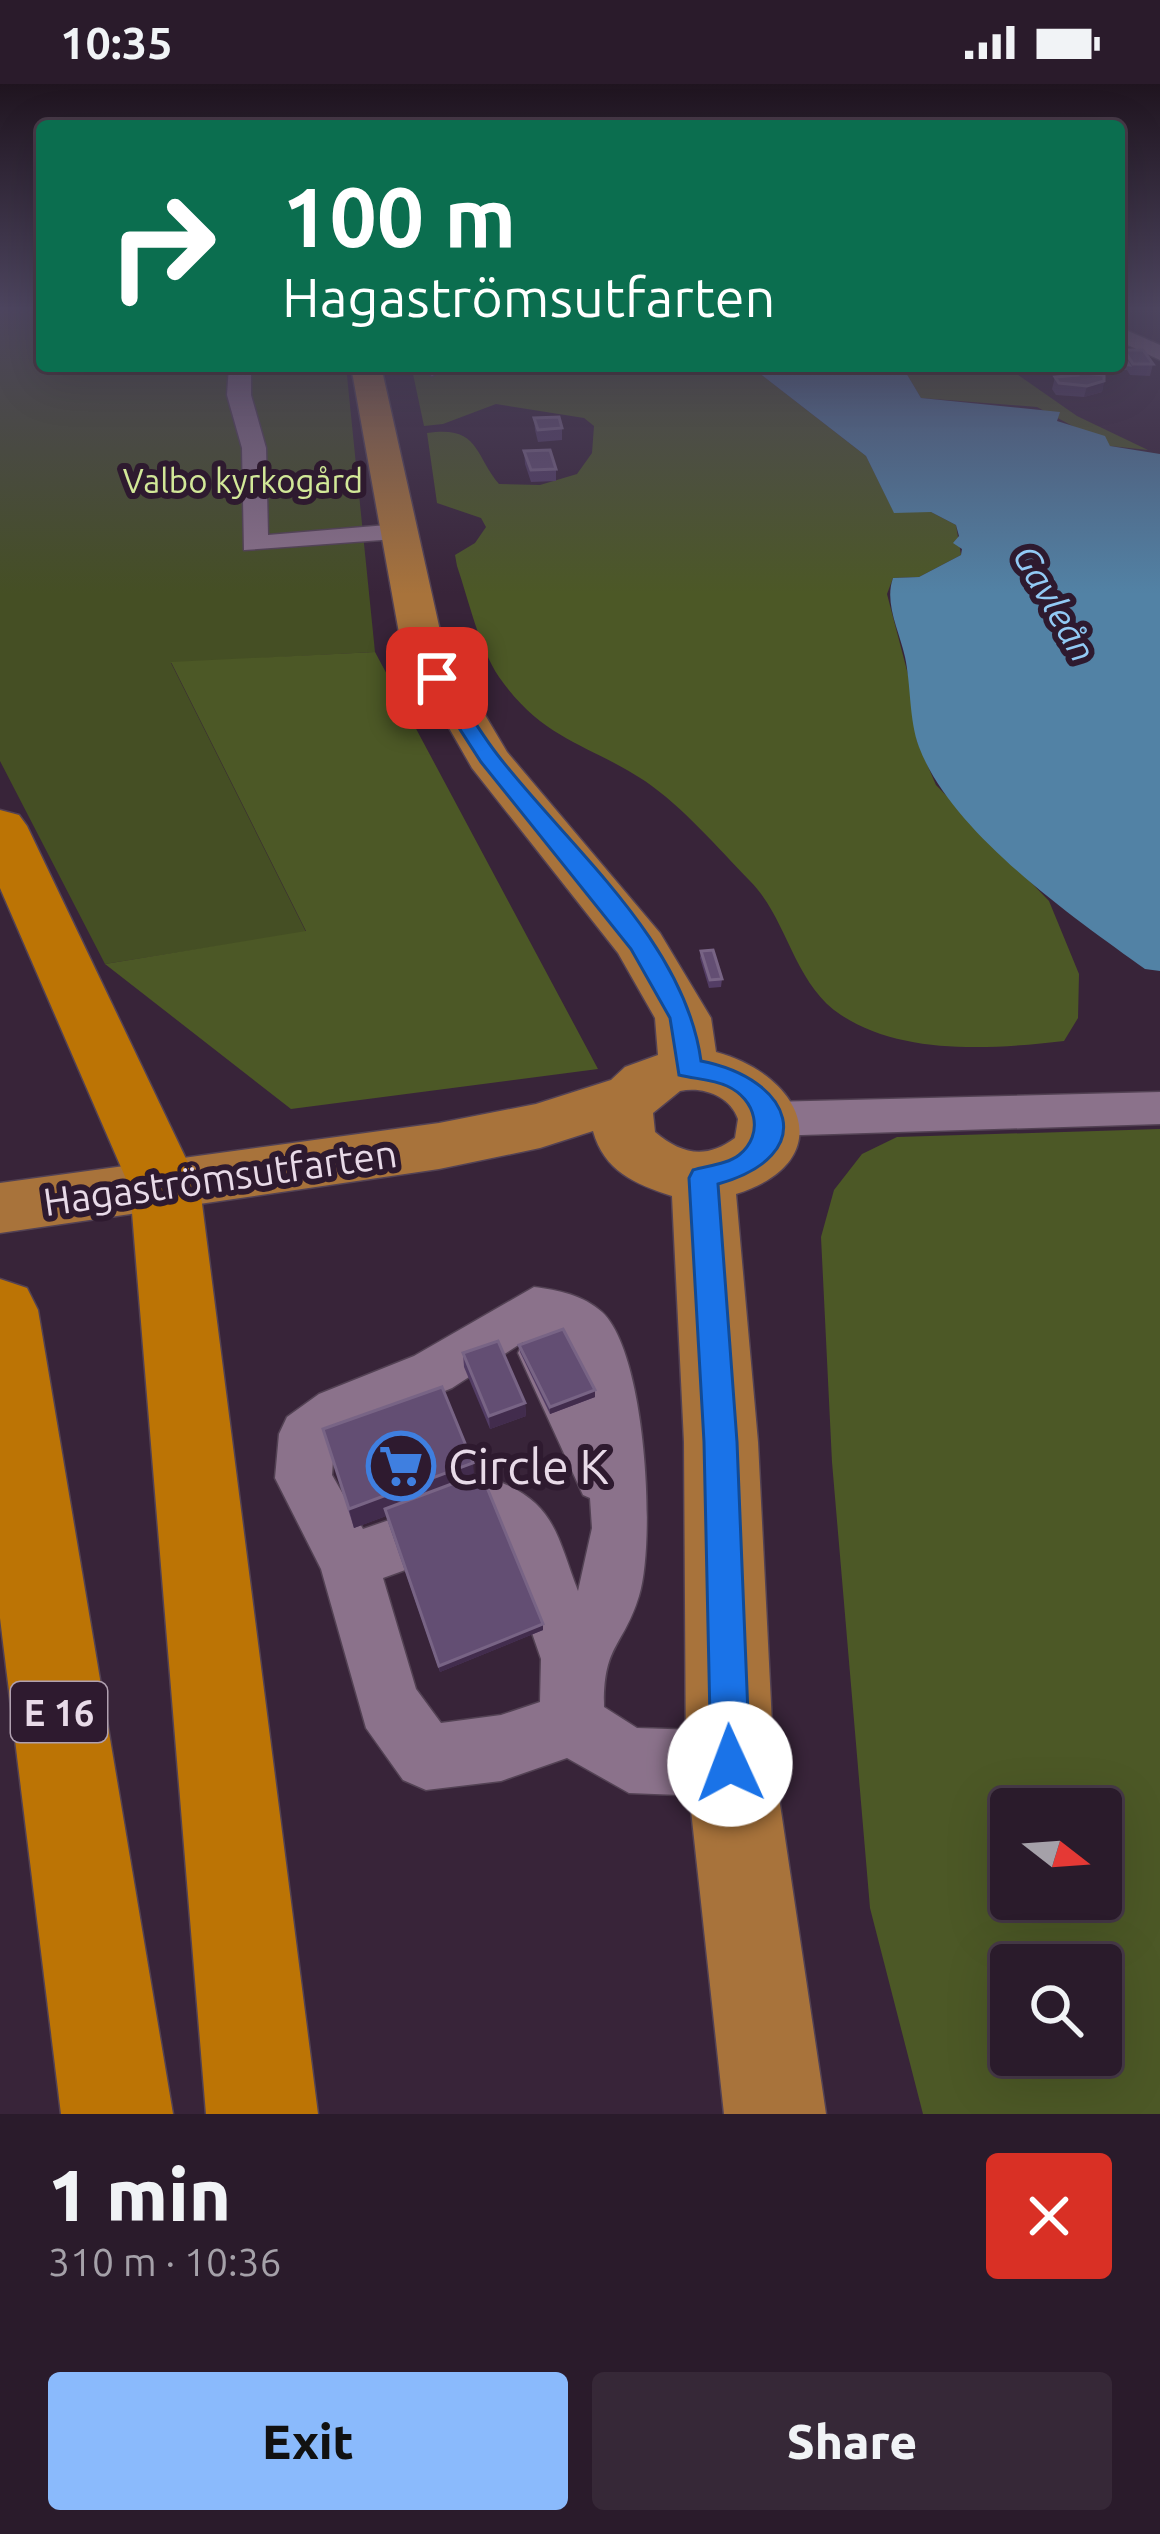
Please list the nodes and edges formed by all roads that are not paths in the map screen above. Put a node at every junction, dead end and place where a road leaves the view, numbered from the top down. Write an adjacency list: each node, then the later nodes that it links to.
1 (241, 404): 3 (street)
2 (374, 404): 3 (main road)
3 (399, 532): 5 (main road)
4 (0, 826): 11 (highway)
5 (689, 1068): 6 (main road, Hagaströmsutfarten); 8 (main road)
6 (629, 1096): 9 (main road, Hagaströmsutfarten); 10 (main road)
7 (1160, 1108): 8 (street)
8 (770, 1119): 10 (main road)
9 (439, 1146): 10 (main road, Hagaströmsutfarten); 11 (main road, Hagaströmsutfarten)
10 (672, 1168): 17 (main road)
11 (165, 1187): 12 (main road, Hagaströmsutfarten); 19 (highway)
12 (25, 1205)
13 (0, 1310): 18 (highway, E 16)
14 (349, 1562): 15 (street); 15 (street); 16 (street)
15 (572, 1660): 16 (street)
16 (572, 1724): 17 (street)
17 (730, 1764): 20 (main road)
18 (117, 2114)
19 (262, 2114)
20 (775, 2114)

